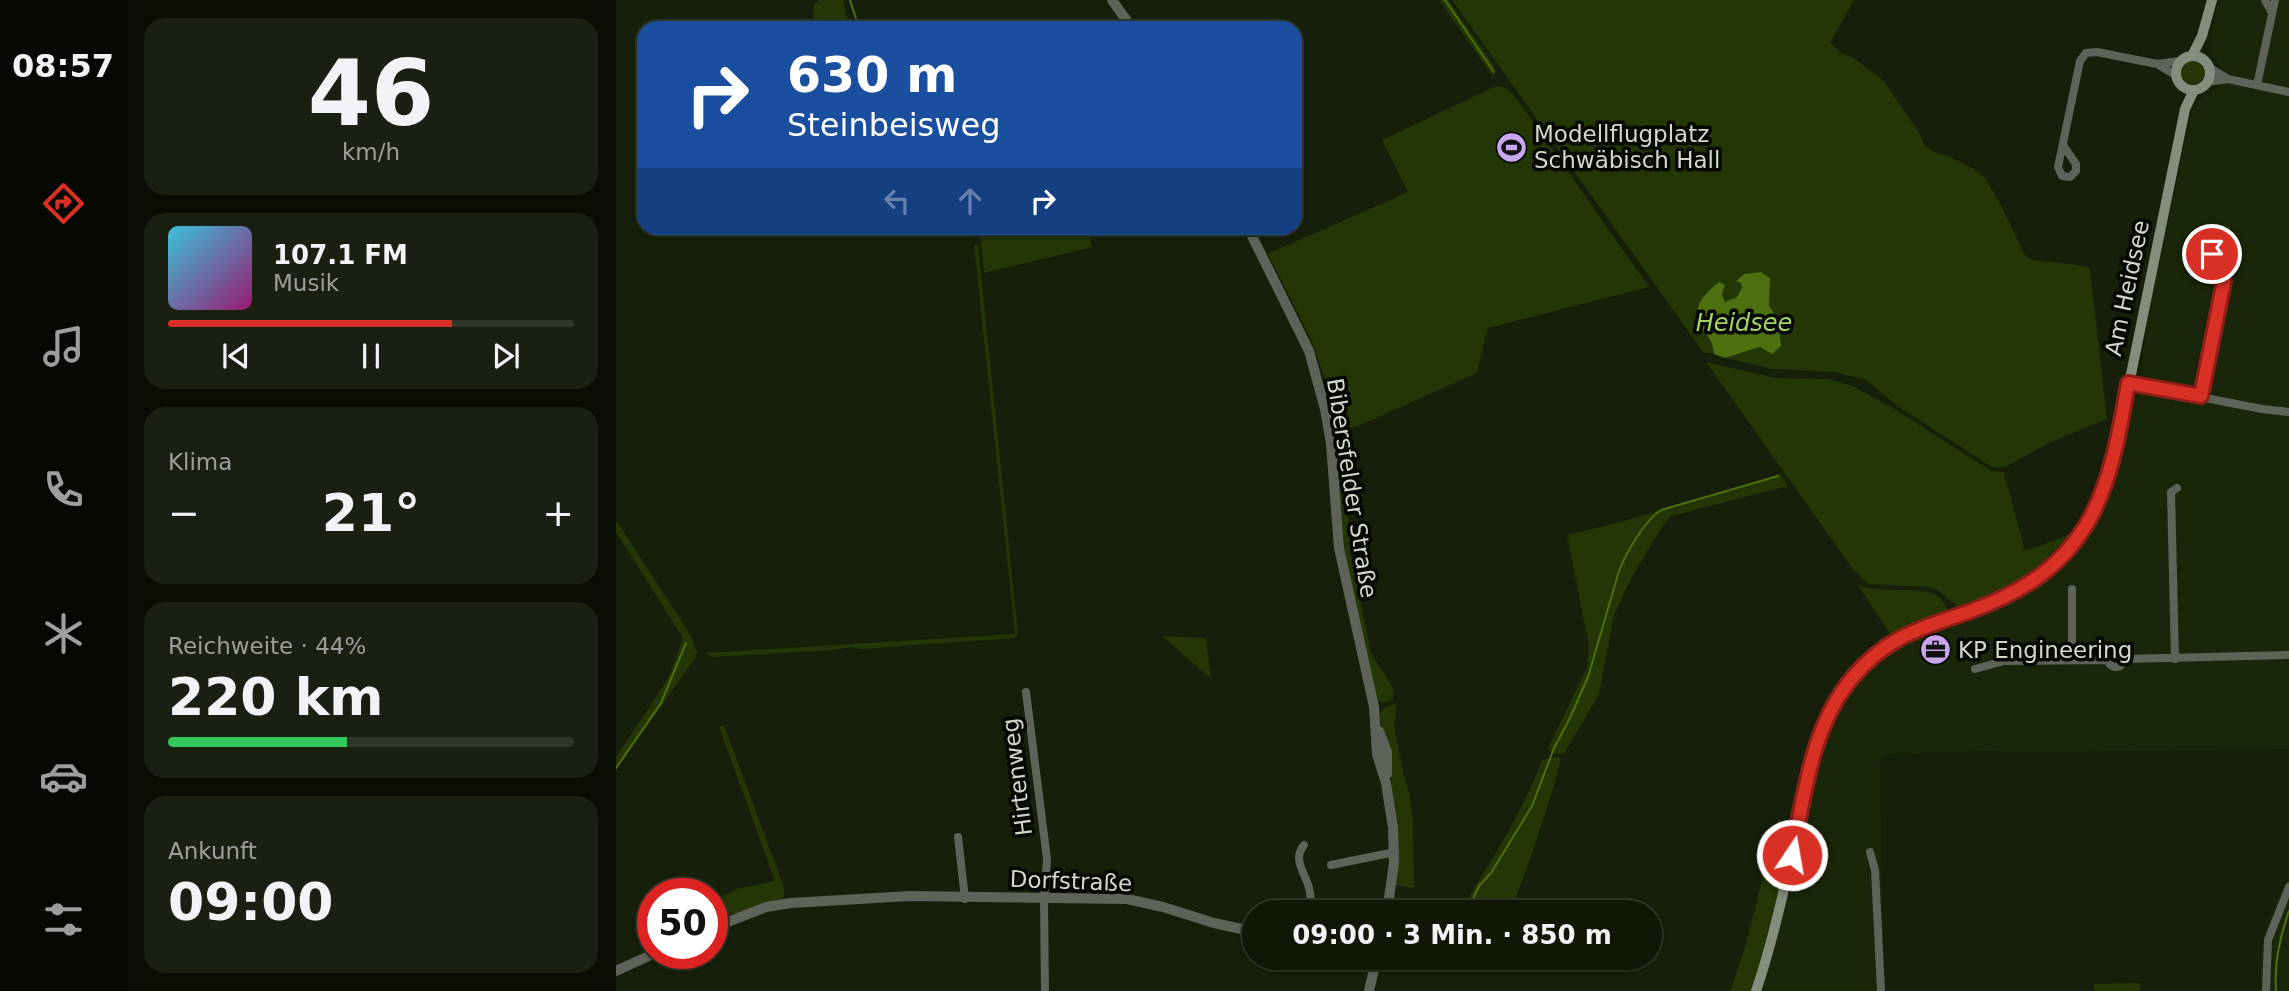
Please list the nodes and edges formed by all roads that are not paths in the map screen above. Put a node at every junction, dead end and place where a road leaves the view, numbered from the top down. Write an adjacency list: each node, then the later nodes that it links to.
1 (1112, 0): 6 (street)
2 (2212, 0): 7 (main road)
3 (2265, 0): 5 (street)
4 (2275, 0): 5 (street)
5 (2272, 13): 14 (street)
6 (1127, 21)
7 (2197, 57): 8 (main road); 10 (main road)
8 (2180, 61): 9 (street); 13 (main road)
9 (2157, 64): 13 (street); 16 (street)
10 (2210, 68): 11 (street); 12 (main road)
11 (2228, 79): 12 (street); 14 (street)
12 (2207, 82): 13 (main road)
13 (2185, 84): 19 (main road, Am Heidsee)
14 (2257, 85): 15 (street)
15 (2289, 92)
16 (2063, 145)
17 (1252, 235): 31 (street, Bibersfelder Straße)
18 (2224, 281): 20 (street)
19 (2128, 383): 20 (street); 46 (main road, Am Heidsee)
20 (2201, 396): 21 (street)
21 (2289, 412)
22 (2177, 488): 25 (street)
23 (2072, 589): 26 (street)
24 (2289, 655): 25 (street)
25 (2175, 659): 26 (street)
26 (2072, 660): 27 (street)
27 (1975, 669)
28 (1026, 692): 36 (street, Hirtenweg)
29 (958, 837): 35 (street)
30 (1304, 845): 37 (street)
31 (1395, 852): 33 (street); 38 (street, Bibersfelder Straße)
32 (1870, 852): 47 (street)
33 (1331, 865)
34 (2289, 887): 48 (street)
35 (965, 899): 36 (street, Dorfstraße); 39 (street, Dorfstraße)
36 (1044, 900): 40 (street, Dorfstraße); 44 (street, Hirtenweg)
37 (1311, 900)
38 (1389, 900)
39 (728, 922)
40 (1242, 929)
41 (637, 961): 43 (street)
42 (1374, 970): 45 (street)
43 (616, 971)
44 (1045, 991)
45 (1369, 991)
46 (1756, 991)
47 (1881, 991)
48 (2266, 991)

